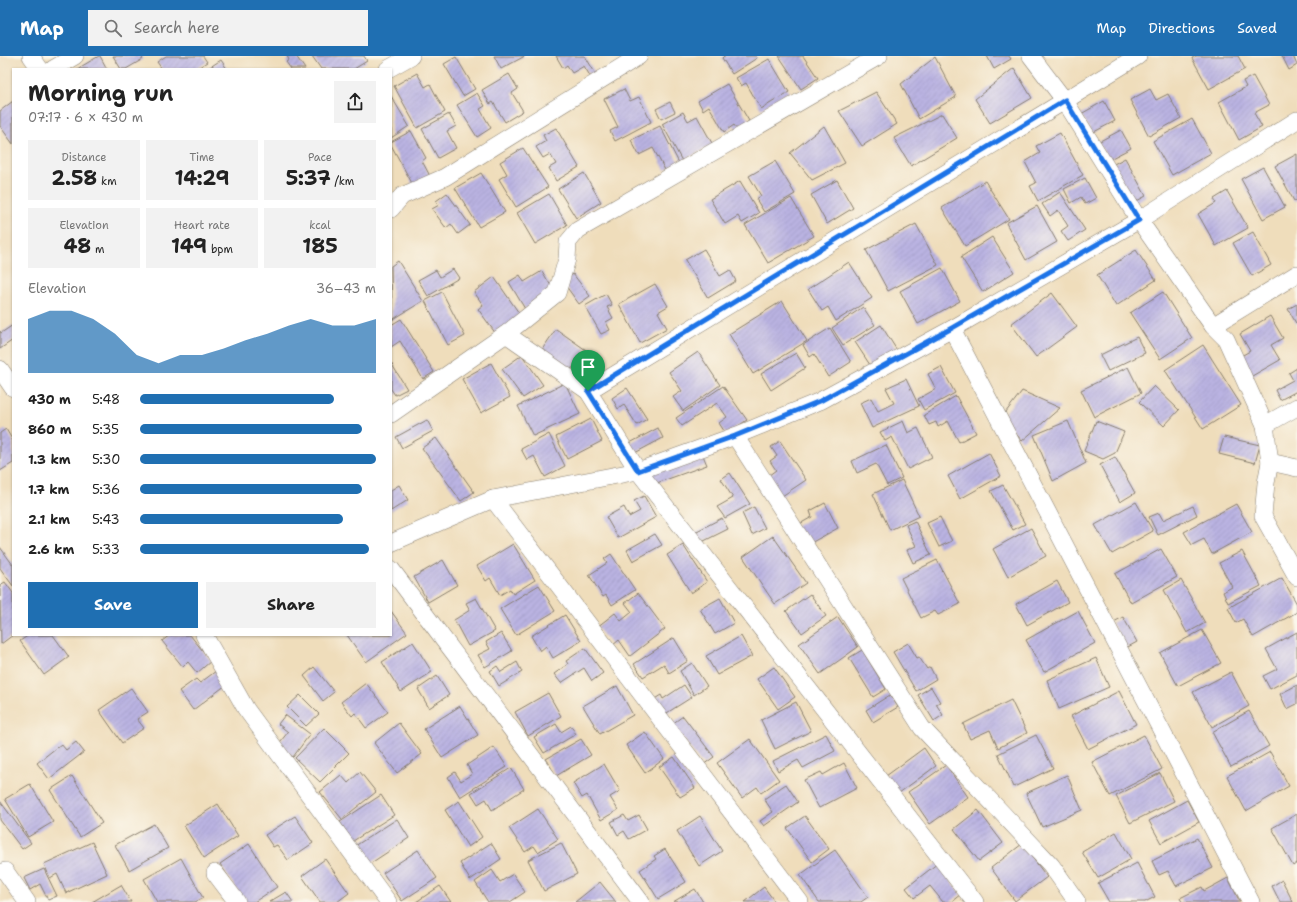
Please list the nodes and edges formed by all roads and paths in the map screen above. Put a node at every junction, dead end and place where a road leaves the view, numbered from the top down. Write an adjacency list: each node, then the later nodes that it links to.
1 (31, 56): 8 (street)
2 (75, 56): 9 (street)
3 (411, 56): 10 (street)
4 (639, 56): 13 (street)
5 (879, 56): 18 (street)
6 (1031, 56): 11 (street)
7 (1138, 56): 11 (street)
8 (39, 68)
9 (55, 68)
10 (390, 68)
11 (1065, 100): 14 (street); 21 (street)
12 (1297, 120): 14 (street)
13 (392, 208)
14 (1139, 220): 16 (street); 17 (street)
15 (1297, 274): 16 (street)
16 (1213, 326): 24 (street)
17 (952, 328): 25 (street); 43 (street)
18 (506, 334): 21 (street); 23 (street)
19 (0, 369): 20 (street)
20 (12, 387)
21 (588, 391): 28 (street)
22 (1297, 406): 24 (street)
23 (392, 413)
24 (1266, 425): 26 (street)
25 (735, 436): 28 (street); 42 (street)
26 (1270, 462): 27 (street); 32 (street)
27 (1297, 468)
28 (638, 471): 29 (street); 41 (street)
29 (493, 499): 30 (street); 40 (street)
30 (392, 543)
31 (392, 570): 39 (street)
32 (1297, 577)
33 (205, 636): 38 (street)
34 (5, 871): 36 (street)
35 (215, 873): 37 (street)
36 (27, 902)
37 (237, 902)
38 (388, 902)
39 (641, 902)
40 (800, 902)
41 (975, 902)
42 (1077, 902)
43 (1251, 902)

